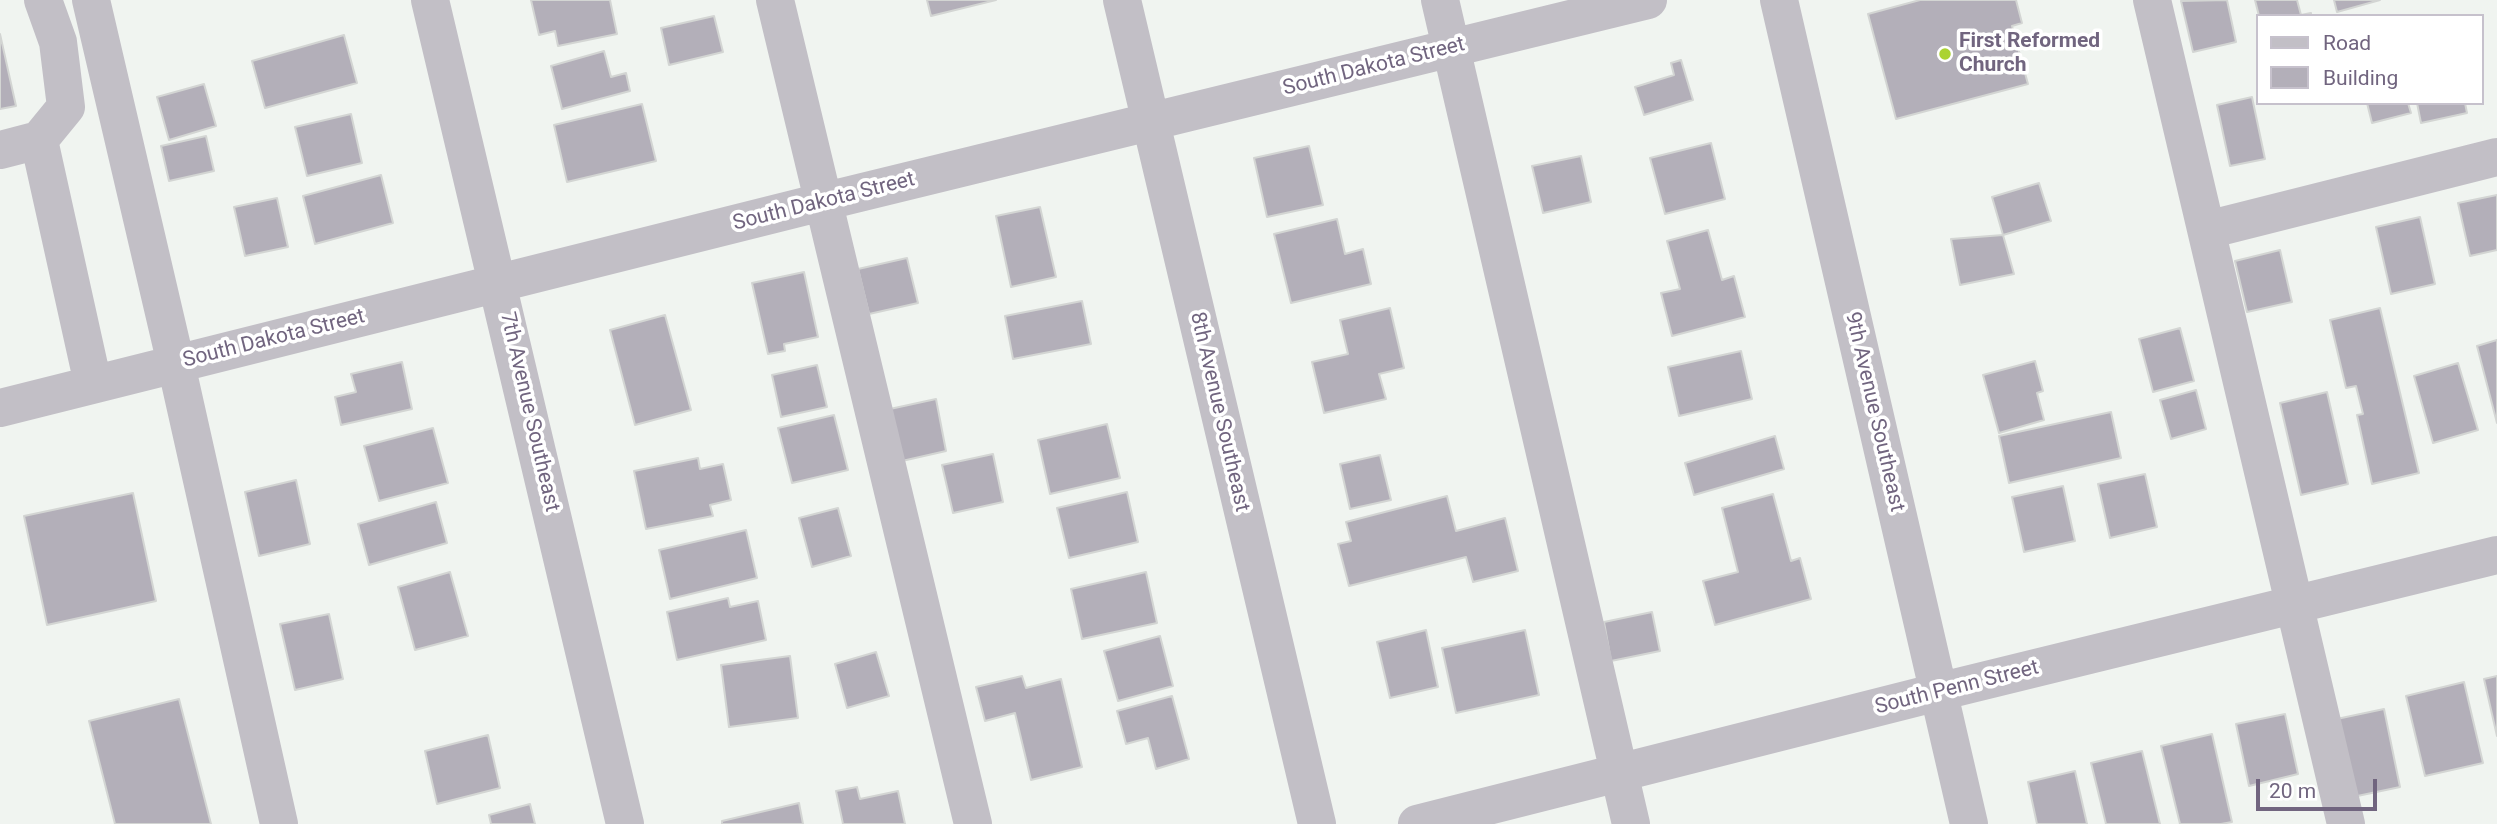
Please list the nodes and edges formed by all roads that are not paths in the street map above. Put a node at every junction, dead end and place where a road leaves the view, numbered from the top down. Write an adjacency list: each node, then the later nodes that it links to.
1 (43, 0): 12 (street)
2 (91, 0): 18 (street)
3 (430, 0): 17 (street, 7th Avenue Southeast)
4 (775, 0): 15 (street)
5 (1122, 0): 11 (street, 8th Avenue Southeast)
6 (1440, 0): 10 (street)
7 (1648, 0): 10 (street, South Dakota Street)
8 (1779, 0): 23 (street, 9th Avenue Southeast)
9 (2152, 0): 16 (street)
10 (1451, 48): 11 (street, South Dakota Street); 24 (street)
11 (1151, 122): 15 (street, South Dakota Street); 28 (street, 8th Avenue Southeast)
12 (39, 140): 13 (street); 19 (street)
13 (0, 150)
14 (2497, 158): 16 (street)
15 (822, 202): 17 (street, South Dakota Street); 27 (street)
16 (2207, 230): 22 (street)
17 (498, 283): 18 (street, South Dakota Street); 26 (street, 7th Avenue Southeast)
18 (176, 364): 19 (street, South Dakota Street); 25 (street)
19 (93, 384): 20 (street, South Dakota Street)
20 (0, 408)
21 (2497, 555): 22 (street, South Penn Street)
22 (2295, 606): 23 (street, South Penn Street); 32 (street)
23 (1938, 692): 24 (street, South Penn Street); 31 (street, 9th Avenue Southeast)
24 (1619, 774): 29 (street, South Penn Street); 30 (street)
25 (279, 824)
26 (625, 824)
27 (972, 824)
28 (1317, 824)
29 (1417, 824)
30 (1631, 824)
31 (1969, 824)
32 (2346, 824)

